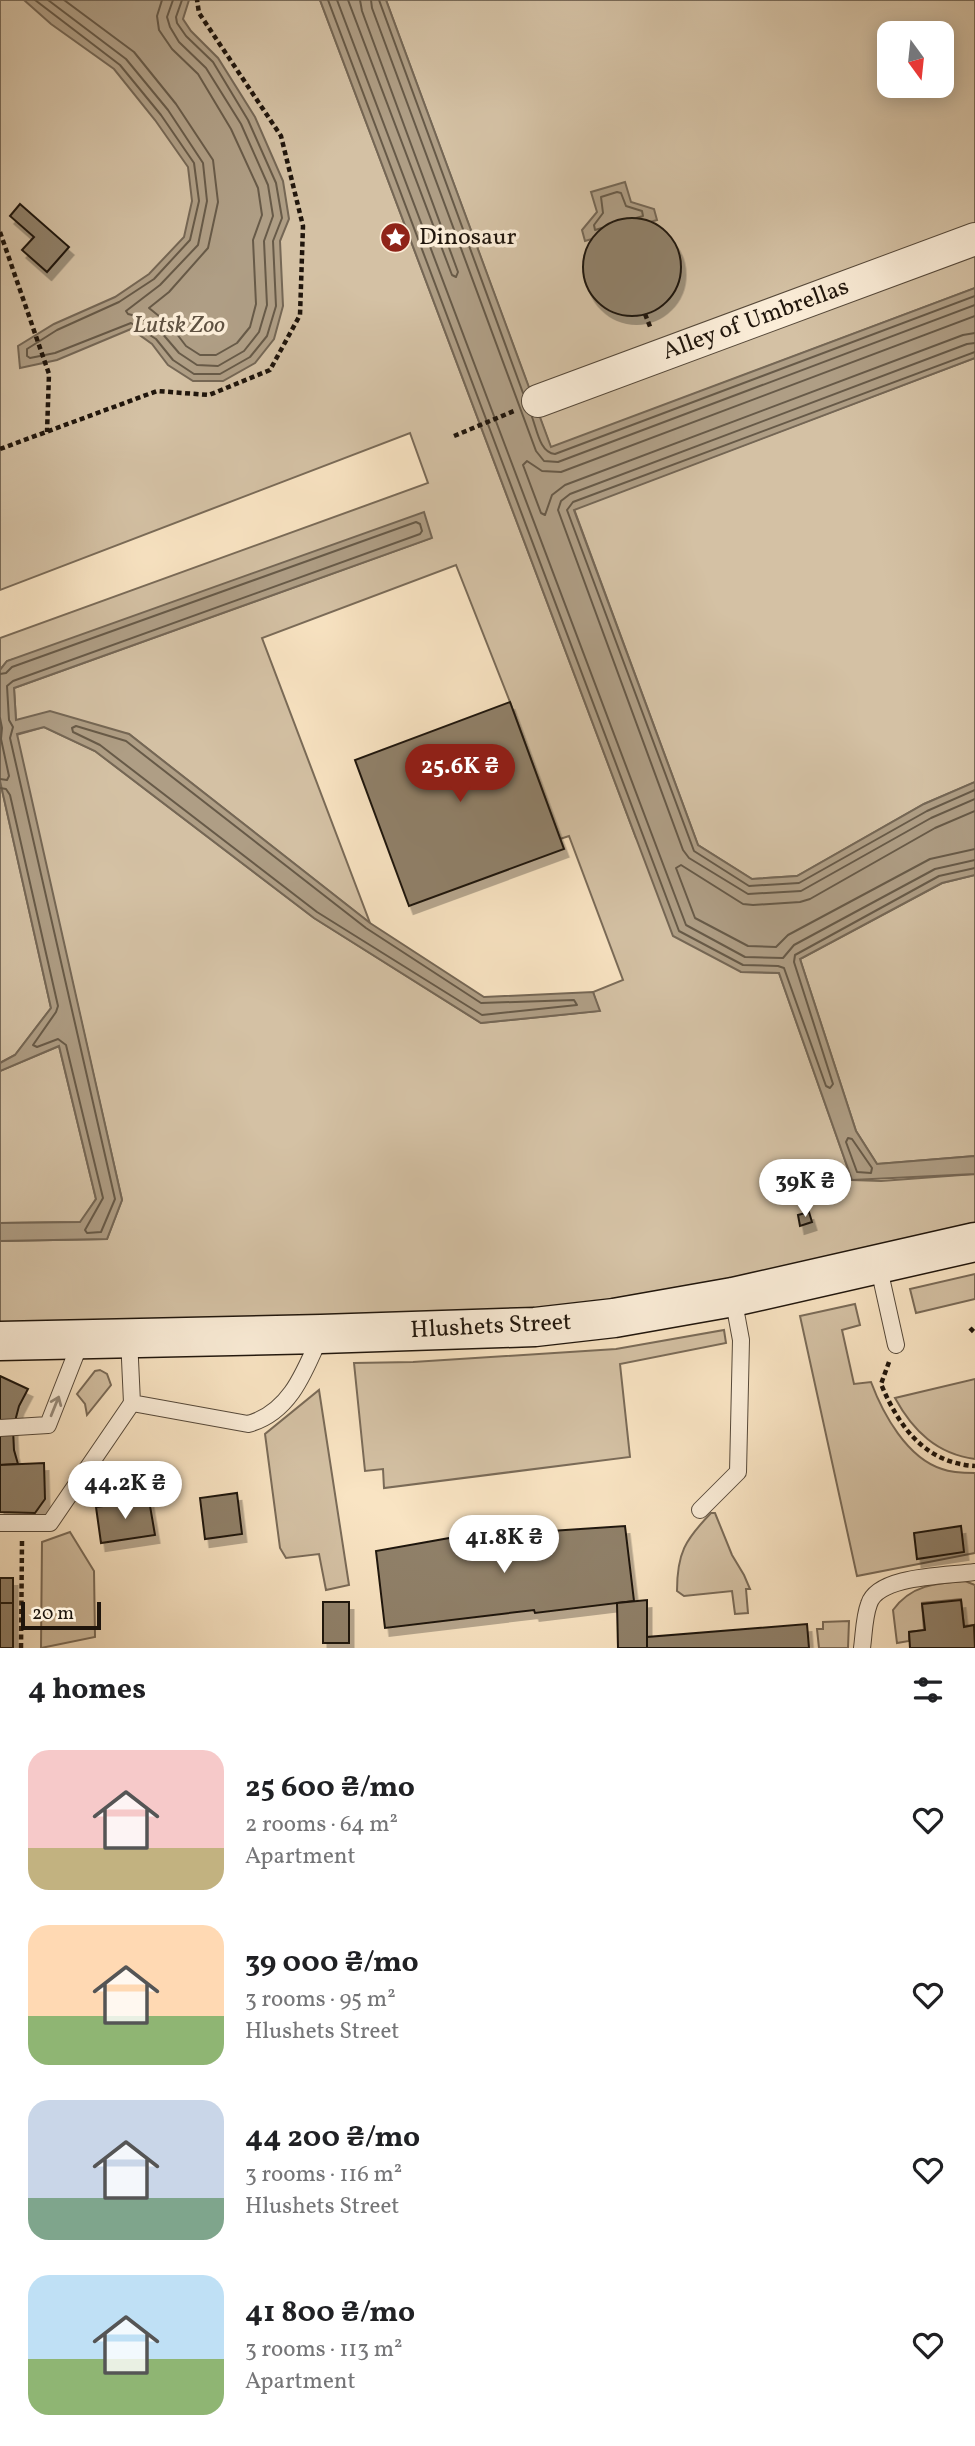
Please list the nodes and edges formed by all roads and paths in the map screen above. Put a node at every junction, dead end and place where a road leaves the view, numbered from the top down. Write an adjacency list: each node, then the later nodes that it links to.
1 (197, 0): 5 (path)
2 (0, 232): 5 (path)
3 (975, 239): 4 (street, Alley of Umbrellas)
4 (538, 401): 6 (path)
5 (47, 432): 7 (path)
6 (454, 436)
7 (0, 449)
8 (975, 1242): 9 (street, Hlushets Street)
9 (878, 1264): 10 (street, Hlushets Street); 17 (lane)
10 (733, 1297): 13 (street, Hlushets Street); 21 (lane)
11 (970, 1328): 12 (path)
12 (975, 1333)
13 (321, 1334): 14 (street, Hlushets Street); 18 (lane)
14 (129, 1338): 15 (street, Hlushets Street); 18 (lane)
15 (82, 1339): 16 (street, Hlushets Street); 19 (lane, one-way to 15)
16 (0, 1340)
17 (896, 1345): 20 (path)
18 (132, 1403): 23 (lane)
19 (0, 1428)
20 (975, 1466)
21 (700, 1510)
22 (0, 1523): 23 (lane)
23 (22, 1523): 25 (path)
24 (975, 1572): 26 (lane)
25 (21, 1648)
26 (862, 1648)

